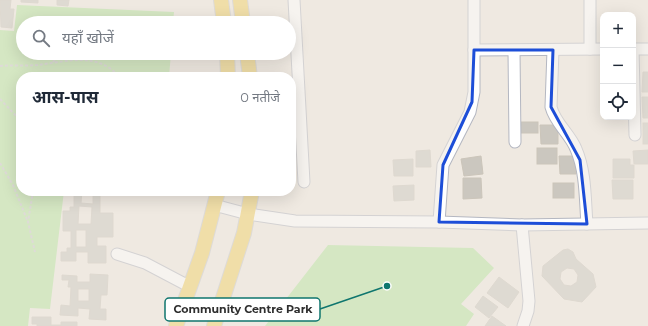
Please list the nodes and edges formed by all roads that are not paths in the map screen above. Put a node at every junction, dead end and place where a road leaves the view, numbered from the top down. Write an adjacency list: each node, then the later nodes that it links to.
1 (221, 0): 6 (main road)
2 (240, 0): 7 (main road)
3 (294, 0): 8 (street)
4 (474, 0): 13 (street)
5 (590, 0): 10 (street)
6 (223, 16)
7 (242, 16)
8 (295, 16)
9 (296, 36): 22 (street)
10 (590, 49): 11 (street); 14 (street)
11 (600, 49)
12 (648, 49): 20 (street)
13 (474, 50): 15 (street); 27 (street)
14 (553, 50): 15 (street); 29 (street)
15 (514, 51): 21 (street)
16 (227, 60): 18 (main road)
17 (248, 60): 19 (main road)
18 (228, 72)
19 (249, 72)
20 (635, 134)
21 (515, 142)
22 (304, 182)
23 (217, 196): 25 (main road)
24 (251, 196): 26 (main road)
25 (214, 205): 26 (street); 32 (main road)
26 (248, 214): 27 (street); 34 (main road)
27 (439, 222): 30 (street)
28 (648, 223): 29 (street)
29 (587, 224): 30 (street)
30 (522, 225): 35 (street)
31 (117, 254): 32 (street)
32 (191, 285): 33 (main road)
33 (176, 326)
34 (214, 326)
35 (523, 326)

